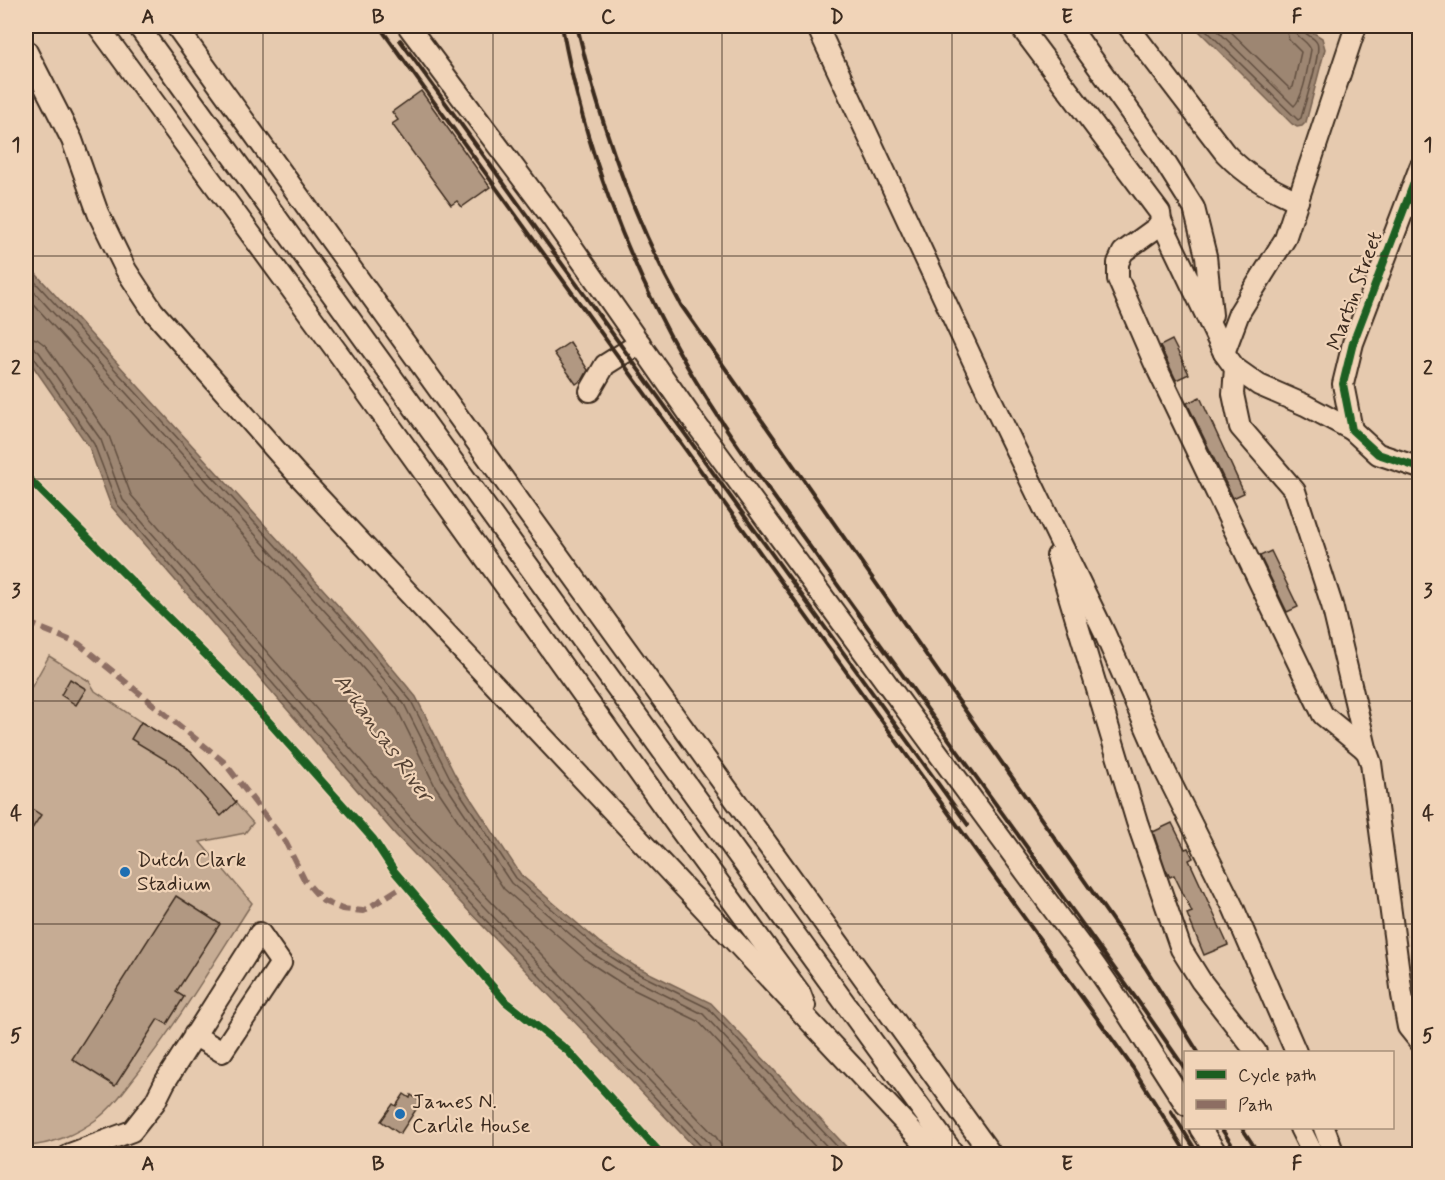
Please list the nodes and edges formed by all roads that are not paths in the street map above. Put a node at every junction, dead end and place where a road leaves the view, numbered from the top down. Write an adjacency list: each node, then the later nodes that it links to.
1 (98, 26): 22 (street)
2 (138, 26): 34 (street)
3 (176, 26): 35 (street)
4 (408, 26): 15 (street)
5 (817, 26): 20 (street)
6 (1020, 26): 13 (street)
7 (1069, 26): 14 (street)
8 (1128, 26): 12 (street)
9 (1356, 26): 12 (street)
10 (26, 50): 22 (street)
11 (1419, 167): 18 (street, Martin Street)
12 (1298, 201): 16 (street)
13 (1161, 220): 14 (street); 21 (street)
14 (1214, 331): 16 (street)
15 (640, 343): 17 (street); 27 (street)
16 (1229, 361): 18 (street); 21 (street)
17 (590, 391)
18 (1352, 430): 19 (street)
19 (1419, 468)
20 (1042, 503): 25 (street); 26 (street)
21 (1366, 752): 24 (street)
22 (807, 1018): 33 (street)
23 (194, 1035): 23 (street); 31 (street)
24 (1419, 1042)
25 (1254, 1051)
26 (1295, 1051)
27 (1184, 1104)
28 (1201, 1129): 36 (street)
29 (1300, 1129): 37 (street)
30 (1324, 1129): 38 (street)
31 (103, 1148): 32 (street)
32 (70, 1155)
33 (934, 1155)
34 (954, 1155)
35 (991, 1155)
36 (1217, 1155)
37 (1313, 1155)
38 (1334, 1155)

